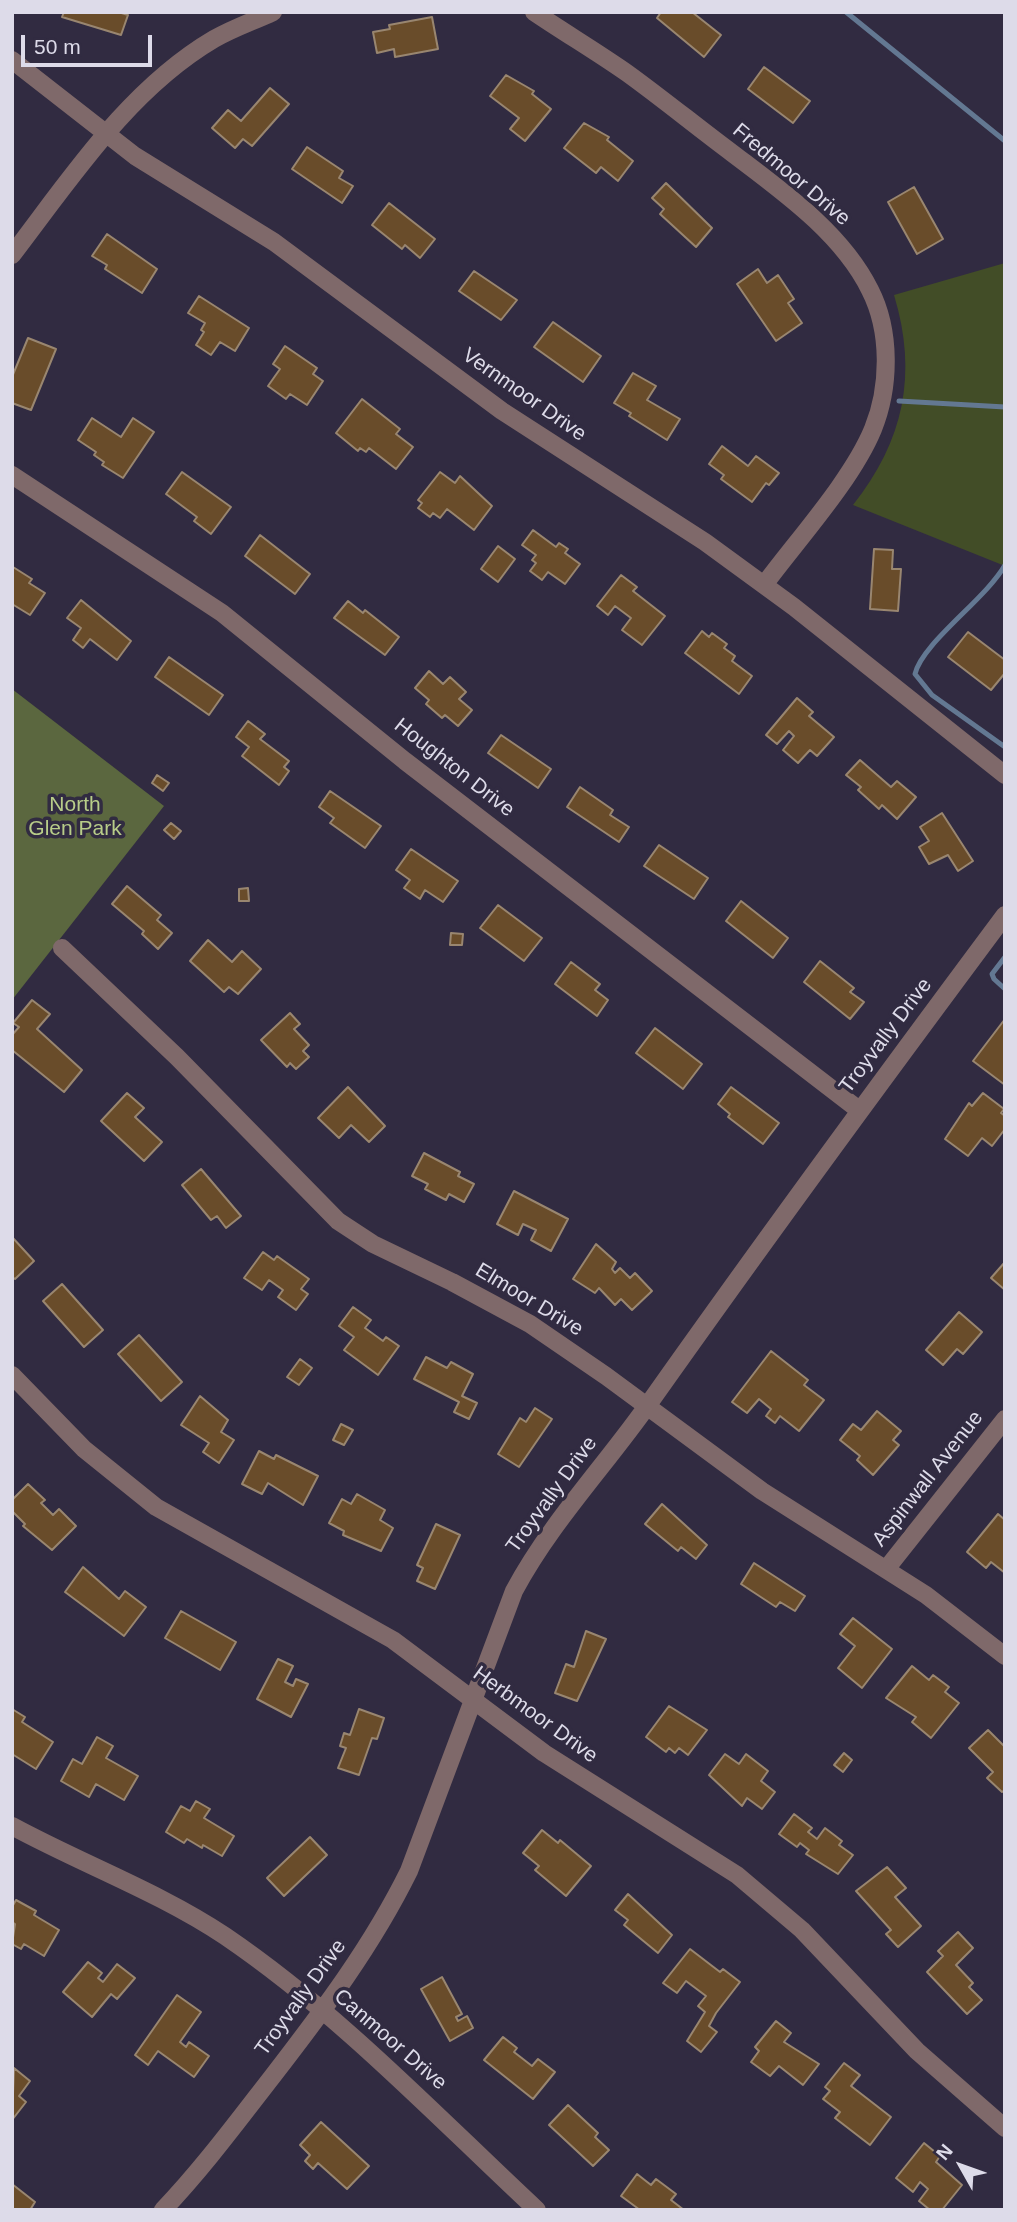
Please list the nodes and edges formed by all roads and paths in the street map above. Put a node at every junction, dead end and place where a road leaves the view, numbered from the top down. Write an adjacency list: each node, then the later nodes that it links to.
1 (273, 12): 4 (street)
2 (534, 12): 7 (street, Fredmoor Drive)
3 (12, 60): 4 (street, Vernmoor Drive)
4 (106, 136): 5 (street); 7 (street, Vernmoor Drive)
5 (12, 255)
6 (12, 475): 11 (street, Houghton Drive)
7 (764, 585): 8 (street, Vernmoor Drive)
8 (1005, 775)
9 (1005, 915): 11 (street, Troyvally Drive)
10 (62, 948): 13 (street, Elmoor Drive)
11 (859, 1110): 13 (street, Troyvally Drive)
12 (12, 1375): 17 (street, Herbmoor Drive)
13 (647, 1406): 15 (street, Elmoor Drive); 17 (street, Troyvally Drive)
14 (1005, 1419): 15 (street, Aspinwall Avenue)
15 (887, 1568): 16 (street, Elmoor Drive)
16 (1005, 1656)
17 (473, 1699): 19 (street, Troyvally Drive); 20 (street, Herbmoor Drive)
18 (12, 1826): 19 (street, Canmoor Drive)
19 (323, 2010): 21 (street, Troyvally Drive); 22 (street, Canmoor Drive)
20 (1005, 2128)
21 (163, 2210)
22 (537, 2210)

